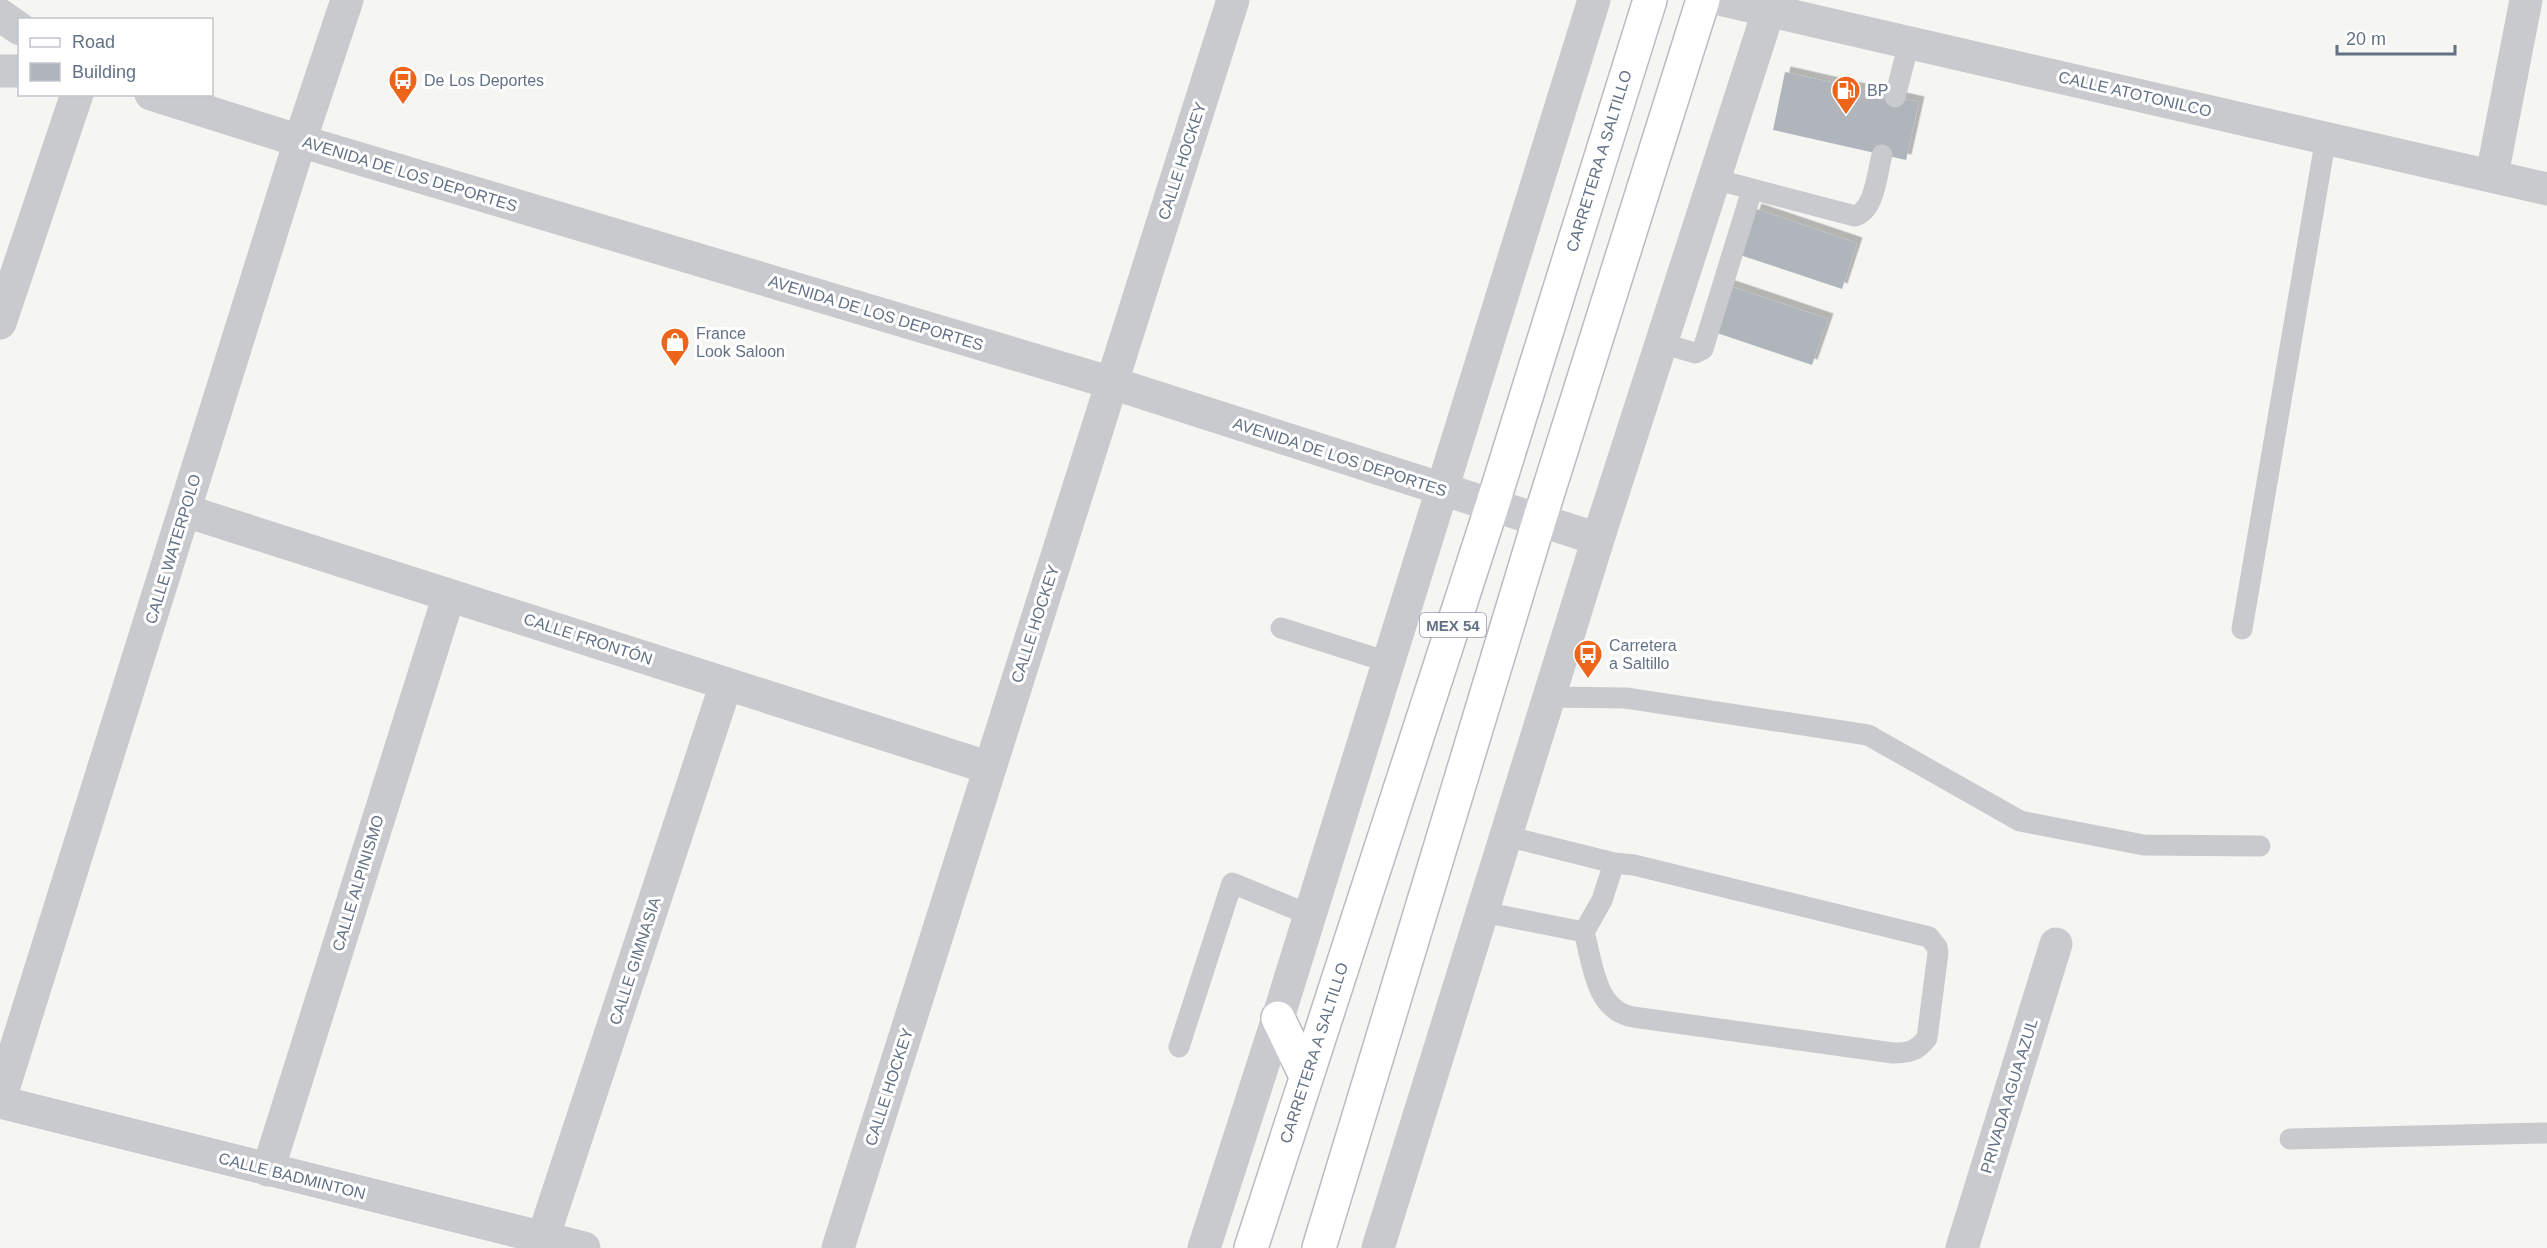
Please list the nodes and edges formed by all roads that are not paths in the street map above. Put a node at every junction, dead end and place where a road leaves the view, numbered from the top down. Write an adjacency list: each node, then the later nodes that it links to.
1 (346, 0): 18 (street, CALLE WATERPOLO)
2 (1233, 0): 26 (street, CALLE HOCKEY)
3 (1594, 0): 27 (street)
4 (1650, 0): 28 (main road, CARRETERA A SALTILLO / MEX 54)
5 (1703, 0): 30 (main road, MEX 54)
6 (1723, 0): 8 (street, CALLE ATOTONILCO)
7 (2526, 0): 20 (street)
8 (1770, 5): 11 (street, CALLE ATOTONILCO); 21 (street)
9 (0, 15): 10 (street)
10 (18, 28)
11 (1909, 43): 16 (lane); 17 (street, CALLE ATOTONILCO)
12 (0, 71): 13 (street)
13 (18, 71)
14 (76, 96): 24 (street)
15 (157, 96): 18 (street, AVENIDA DE LOS DEPORTES)
16 (1895, 97)
17 (2326, 137): 20 (street, CALLE ATOTONILCO); 34 (lane)
18 (300, 141): 26 (street, AVENIDA DE LOS DEPORTES); 29 (street, CALLE WATERPOLO)
19 (1882, 155): 23 (lane)
20 (2492, 175): 22 (street, CALLE ATOTONILCO)
21 (1714, 179): 23 (lane); 25 (street)
22 (2547, 189)
23 (1752, 190): 25 (lane)
24 (0, 324)
25 (1661, 343): 31 (street)
26 (1112, 383): 27 (street, AVENIDA DE LOS DEPORTES); 38 (street, CALLE HOCKEY)
27 (1440, 489): 28 (street, AVENIDA DE LOS DEPORTES); 35 (street)
28 (1492, 506): 30 (street, AVENIDA DE LOS DEPORTES); 48 (main road, CARRETERA A SALTILLO / MEX 54)
29 (186, 511): 32 (street, CALLE FRONTÓN); 49 (street, CALLE WATERPOLO)
30 (1539, 520): 31 (street, AVENIDA DE LOS DEPORTES); 58 (main road, MEX 54)
31 (1598, 540): 37 (street)
32 (448, 595): 36 (street, CALLE FRONTÓN); 52 (street, CALLE ALPINISMO)
33 (1281, 628): 35 (lane)
34 (2242, 629)
35 (1388, 662): 43 (street)
36 (726, 684): 38 (street, CALLE FRONTÓN); 53 (street, CALLE GIMNASIA)
37 (1549, 697): 39 (street); 40 (lane)
38 (990, 768): 55 (street, CALLE HOCKEY)
39 (1506, 836): 41 (lane); 42 (street)
40 (2260, 846)
41 (1614, 863): 44 (lane); 44 (lane)
42 (1483, 912): 44 (lane); 59 (street)
43 (1310, 915): 46 (street); 47 (lane)
44 (1584, 932)
45 (2056, 944): 60 (street, PRIVADA AGUA AZUL)
46 (1278, 1018): 48 (main road); 56 (street)
47 (1179, 1047)
48 (1306, 1076): 57 (main road, CARRETERA A SALTILLO / MEX 54)
49 (0, 1100): 52 (street, CALLE BADMINTON)
50 (2547, 1133): 51 (lane)
51 (2290, 1139)
52 (268, 1170): 53 (street, CALLE BADMINTON)
53 (543, 1238): 54 (street, CALLE BADMINTON)
54 (584, 1248)
55 (838, 1248)
56 (1204, 1248)
57 (1251, 1248)
58 (1319, 1248)
59 (1378, 1248)
60 (1962, 1248)

